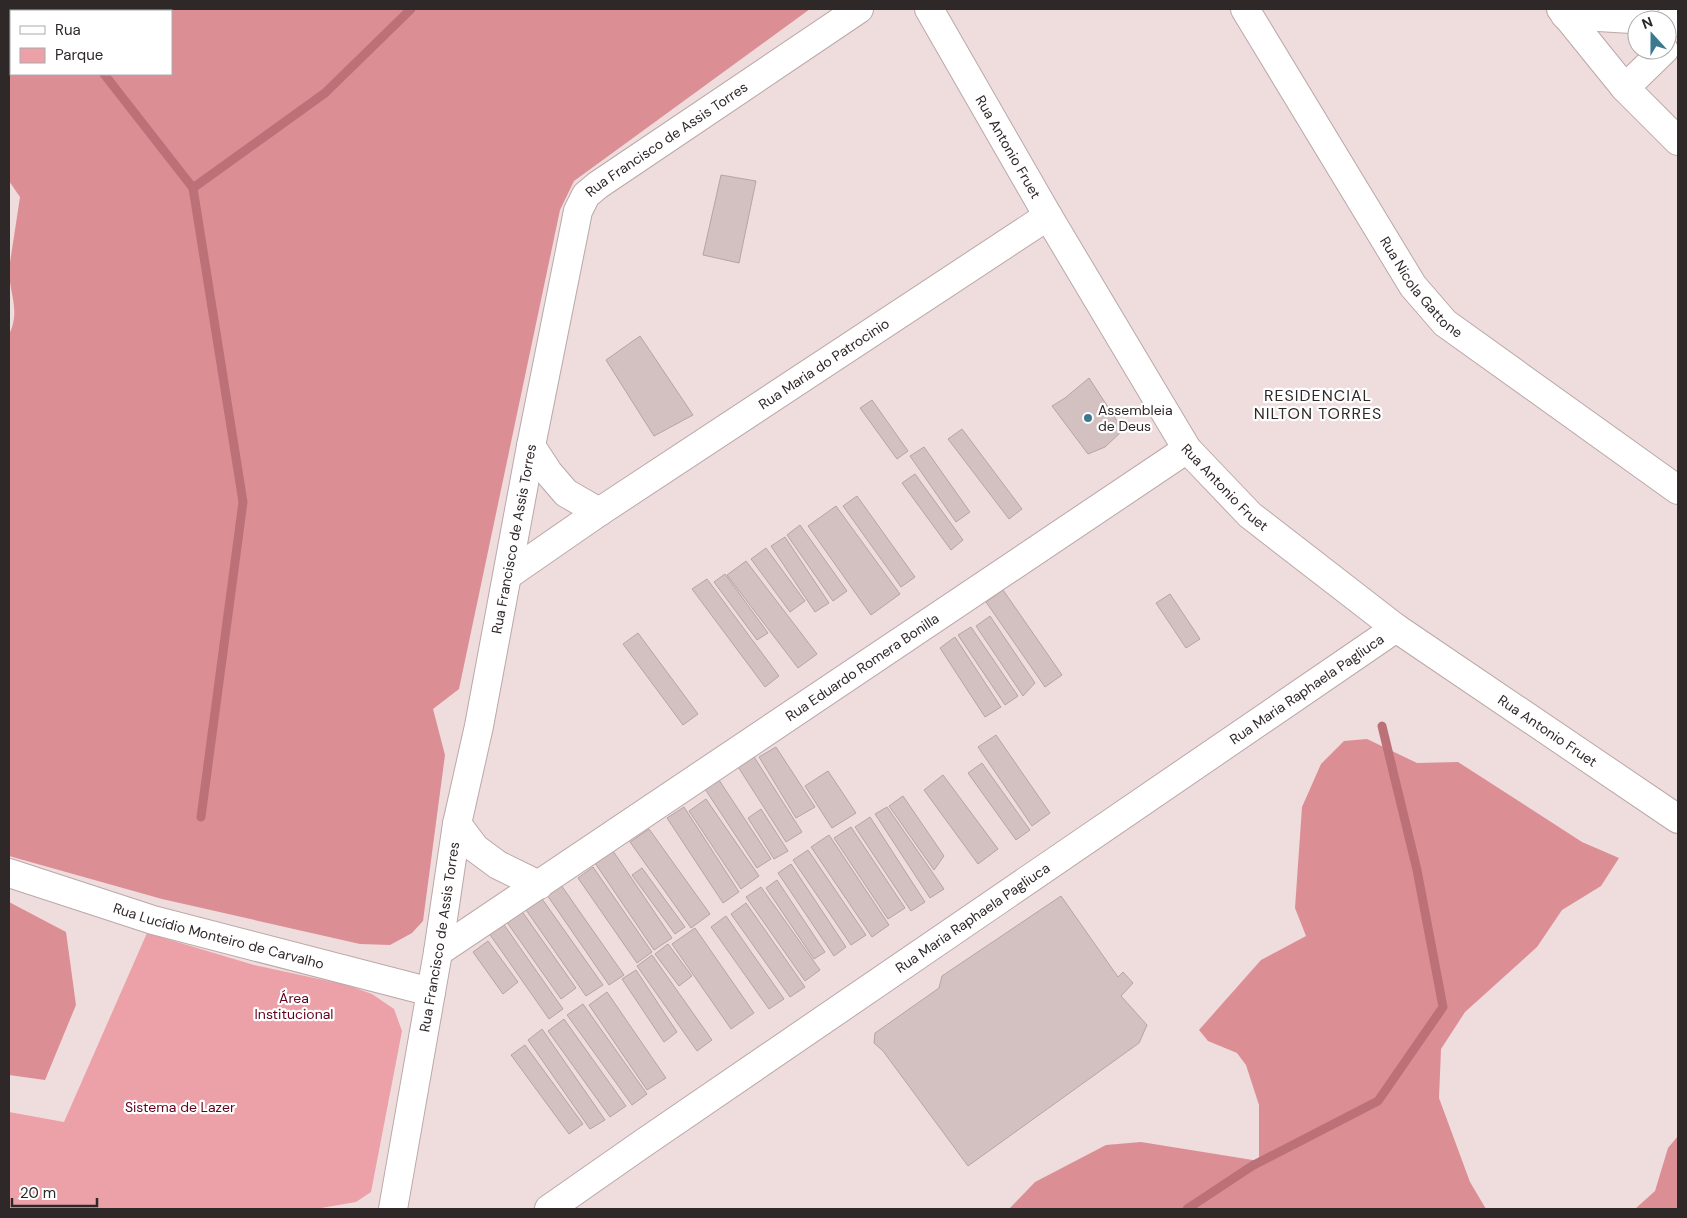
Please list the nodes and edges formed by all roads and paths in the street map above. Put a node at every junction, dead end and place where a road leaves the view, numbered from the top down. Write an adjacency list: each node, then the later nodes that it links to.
1 (859, 9): 10 (street, Rua Francisco de Assis Torres)
2 (929, 9): 9 (street, Rua Antonio Fruet)
3 (1245, 9): 12 (street, Rua Nicola Gattone)
4 (1563, 12): 5 (street); 7 (street)
5 (1627, 18)
6 (1654, 60): 7 (street)
7 (1625, 88): 8 (street)
8 (1678, 142)
9 (1048, 216): 11 (street, Rua Antonio Fruet); 13 (street, Rua Maria do Patrocinio)
10 (531, 446): 13 (street); 14 (street, Rua Francisco de Assis Torres)
11 (1188, 449): 15 (street, Rua Antonio Fruet); 19 (street, Rua Eduardo Romera Bonilla)
12 (1678, 490)
13 (599, 512): 14 (street, Rua Maria do Patrocinio)
14 (508, 575): 17 (street, Rua Francisco de Assis Torres)
15 (1396, 628): 16 (street, Rua Antonio Fruet); 23 (street, Rua Maria Raphaela Pagliuca)
16 (1678, 819)
17 (457, 824): 19 (street); 20 (street, Rua Francisco de Assis Torres)
18 (9, 873): 21 (street, Rua Lucídio Monteiro de Carvalho)
19 (539, 885): 20 (street, Rua Eduardo Romera Bonilla)
20 (438, 952): 21 (street, Rua Francisco de Assis Torres)
21 (431, 992): 22 (street, Rua Francisco de Assis Torres)
22 (393, 1209)
23 (549, 1209)

